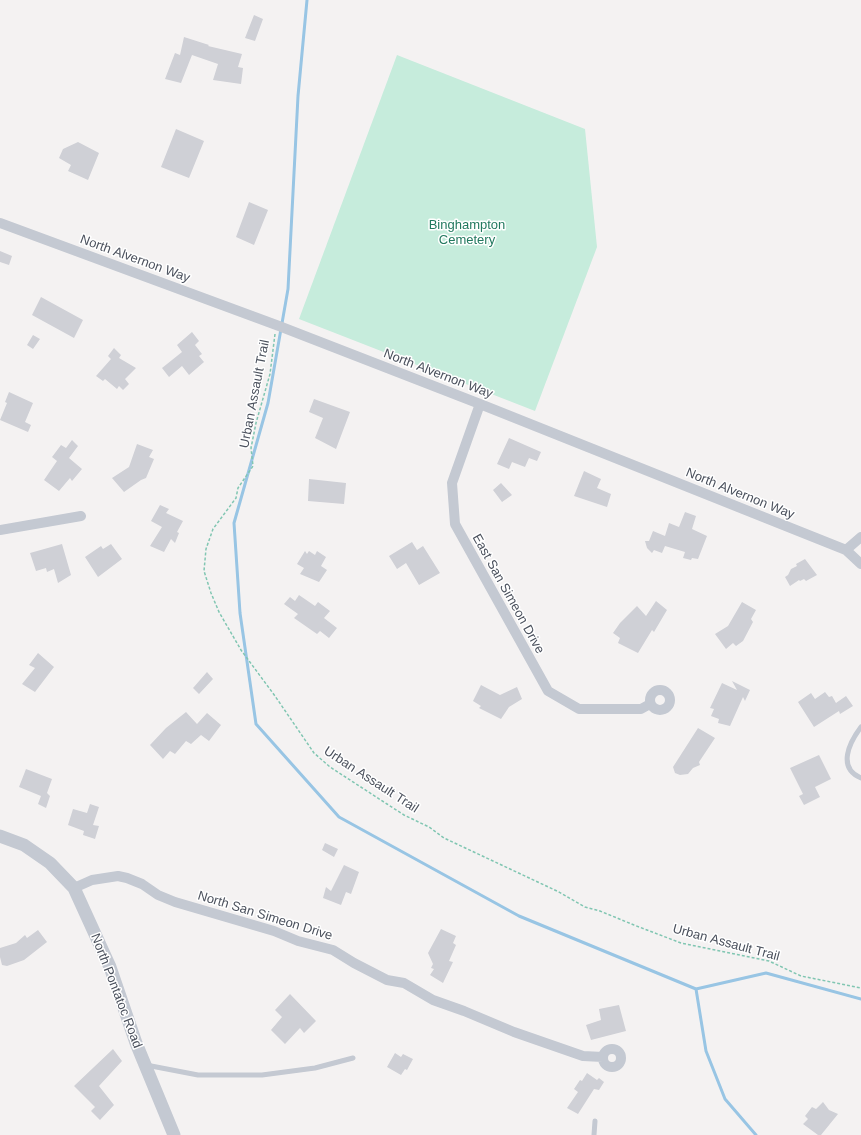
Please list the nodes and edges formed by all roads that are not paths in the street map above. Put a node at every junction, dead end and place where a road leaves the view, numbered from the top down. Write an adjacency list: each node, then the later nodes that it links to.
1 (0, 223): 2 (street, North Alvernon Way)
2 (480, 404): 6 (street, North Alvernon Way); 8 (street, East San Simeon Drive)
3 (81, 516): 4 (street)
4 (0, 530)
5 (861, 537): 6 (street)
6 (846, 550): 7 (street, North Alvernon Way)
7 (861, 564)
8 (650, 704)
9 (861, 727): 10 (lane)
10 (861, 778)
11 (0, 836): 12 (street, North Pontatoc Road)
12 (74, 888): 13 (street, North San Simeon Drive); 15 (street, North Pontatoc Road)
13 (603, 1057)
14 (353, 1058): 15 (lane)
15 (145, 1064): 17 (street, North Pontatoc Road)
16 (595, 1121): 18 (lane)
17 (174, 1135)
18 (594, 1135)

